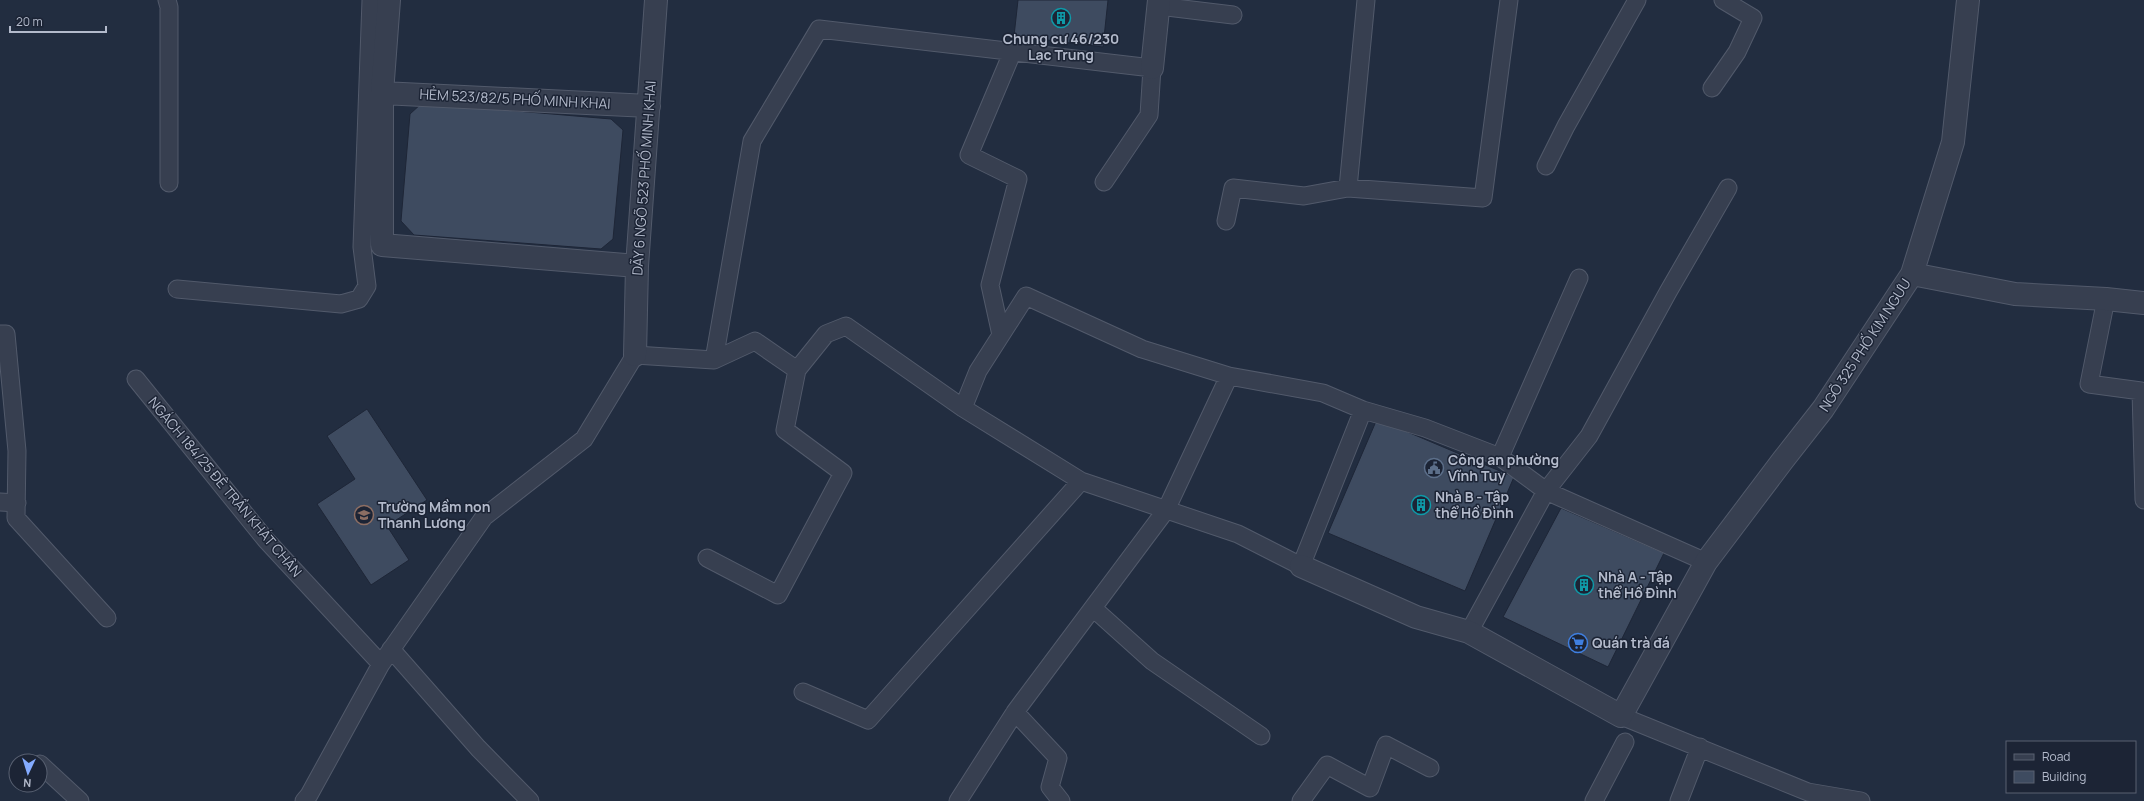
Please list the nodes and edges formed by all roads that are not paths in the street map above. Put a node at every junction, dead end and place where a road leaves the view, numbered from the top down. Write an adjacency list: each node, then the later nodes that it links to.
1 (167, 0): 19 (lane)
2 (371, 0): 26 (lane)
3 (389, 0): 15 (street)
4 (656, 0): 16 (street, DÃY 6 NGÕ 523 PHỐ MINH KHAI)
5 (1366, 0): 20 (lane)
6 (1509, 0): 20 (lane)
7 (1637, 0): 17 (lane)
8 (1723, 0): 14 (lane)
9 (1968, 0): 24 (street, NGÕ 325 PHỐ KIM NGƯU)
10 (1159, 3): 11 (lane); 13 (street)
11 (1233, 15)
12 (1012, 53): 13 (lane); 30 (lane); 32 (lane)
13 (1152, 68): 18 (lane)
14 (1712, 88)
15 (382, 93): 16 (street, HẺM 523/82/5 PHỐ MINH KHAI); 23 (street)
16 (649, 106): 23 (street, DÃY 6 NGÕ 523 PHỐ MINH KHAI)
17 (1546, 166)
18 (1104, 182)
19 (169, 183)
20 (1348, 188): 22 (lane)
21 (1728, 188): 40 (lane)
22 (1226, 221)
23 (637, 266): 31 (street, DÃY 6 NGÕ 523 PHỐ MINH KHAI)
24 (1912, 274): 27 (street); 46 (street, NGÕ 325 PHỐ KIM NGƯU)
25 (1579, 278): 38 (lane)
26 (177, 289)
27 (2106, 299): 28 (street); 41 (lane)
28 (2144, 304)
29 (0, 334): 43 (lane)
30 (1001, 335): 34 (lane); 36 (lane)
31 (635, 355): 32 (lane); 51 (lane)
32 (714, 360): 33 (lane)
33 (797, 370): 36 (lane); 45 (lane)
34 (1229, 376): 37 (lane); 44 (lane)
35 (136, 380): 52 (lane, NGÁCH 184/25 ĐÊ TRẦN KHÁT CHÂN)
36 (963, 408): 39 (lane)
37 (1363, 410): 38 (lane); 47 (lane)
38 (1500, 457): 40 (lane)
39 (1081, 481): 44 (lane); 53 (lane)
40 (1546, 491): 46 (lane); 50 (lane)
41 (2144, 500)
42 (0, 502): 43 (lane)
43 (17, 503): 49 (lane)
44 (1166, 510): 47 (lane); 48 (lane)
45 (707, 558)
46 (1706, 562): 55 (street, NGÕ 325 PHỐ KIM NGƯU)
47 (1301, 566): 50 (street)
48 (1093, 608): 54 (lane); 56 (lane)
49 (107, 618)
50 (1469, 632): 55 (street)
51 (391, 649): 52 (lane); 64 (lane)
52 (381, 664): 63 (lane)
53 (803, 692)
54 (1015, 712): 65 (lane); 66 (lane)
55 (1621, 716): 58 (lane)
56 (1261, 736)
57 (1625, 742): 68 (lane)
58 (1700, 747): 61 (lane); 69 (lane)
59 (1430, 768): 67 (lane)
60 (48, 772): 62 (lane)
61 (1807, 796): 70 (lane)
62 (80, 801)
63 (304, 801)
64 (530, 801)
65 (958, 801)
66 (1061, 801)
67 (1301, 801)
68 (1594, 801)
69 (1679, 801)
70 (1861, 801)

